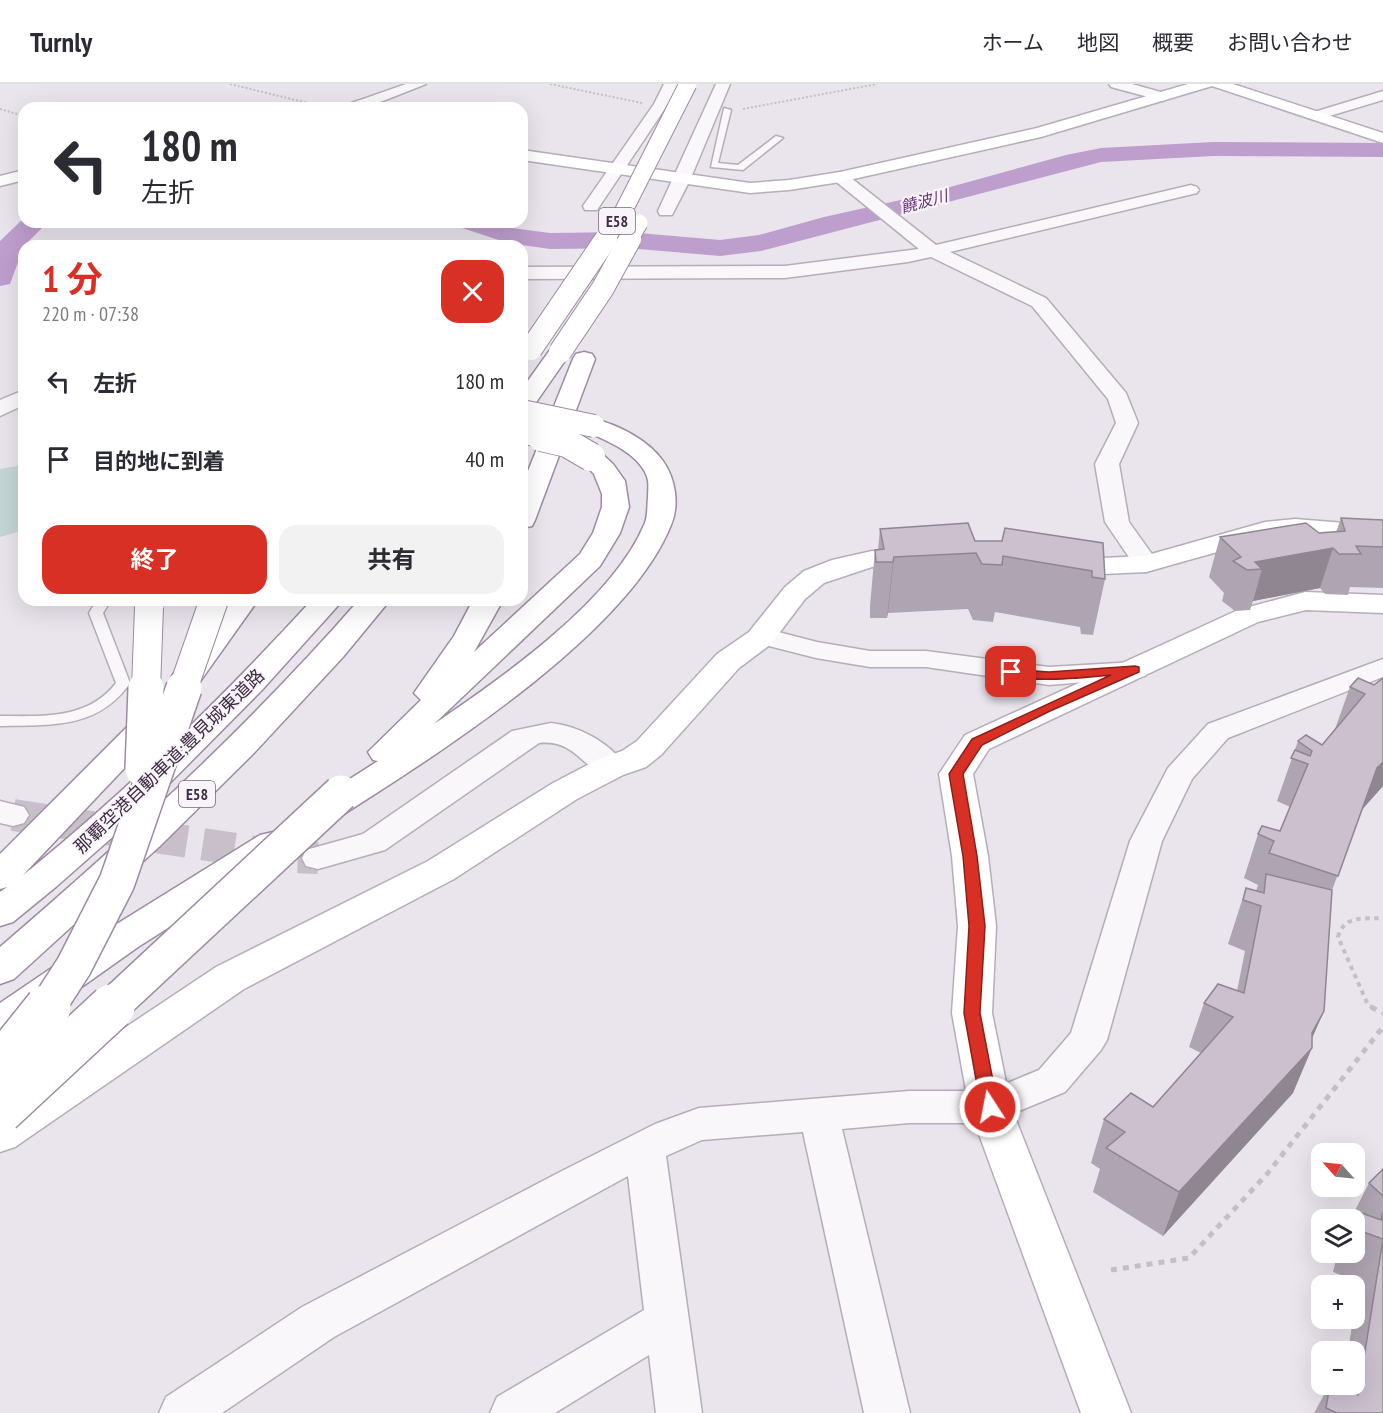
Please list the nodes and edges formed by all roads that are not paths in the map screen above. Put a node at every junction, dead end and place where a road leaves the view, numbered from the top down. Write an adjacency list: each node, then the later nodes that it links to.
1 (419, 84): 11 (street)
2 (671, 84): 12 (street)
3 (688, 84): 17 (main road, E58, bridge)
4 (706, 84): 24 (main road, E58)
5 (723, 84): 13 (street)
6 (1116, 84): 10 (street)
7 (1205, 84): 10 (main road)
8 (1218, 84): 14 (main road)
9 (1383, 95): 14 (street)
10 (1163, 97): 21 (main road)
11 (368, 102)
12 (661, 104): 13 (street); 19 (street)
13 (720, 109): 15 (lane); 22 (street)
14 (1316, 116): 16 (main road)
15 (779, 138)
16 (1383, 138)
17 (657, 146): 30 (main road, bridge); 31 (main road, E58, bridge)
18 (528, 156): 19 (main road)
19 (616, 170): 22 (main road); 26 (street)
20 (18, 176): 23 (main road)
21 (840, 177): 22 (main road); 28 (street)
22 (682, 180): 27 (street)
23 (0, 181)
24 (659, 186): 32 (main road, E58, bridge); 38 (main road)
25 (1191, 190): 28 (street)
26 (591, 206)
27 (666, 211)
28 (933, 251): 29 (street); 41 (street)
29 (528, 273)
30 (531, 316)
31 (528, 355)
32 (528, 397)
33 (18, 400): 34 (street)
34 (0, 410)
35 (528, 412): 37 (main road, bridge)
36 (528, 433): 37 (main road, bridge)
37 (592, 442): 56 (main road); 62 (main road)
38 (528, 504)
39 (1383, 534): 41 (main road)
40 (951, 563): 51 (main road)
41 (1146, 564): 42 (main road)
42 (1029, 567)
43 (1383, 604): 53 (main road)
44 (100, 606): 54 (lane)
45 (149, 606): 57 (main road, bridge)
46 (212, 606): 57 (main road, bridge)
47 (239, 606): 59 (main road)
48 (322, 606): 60 (main road, 那覇空港自動車道;豊見城東道路 / E58)
49 (370, 606): 61 (main road, E58)
50 (485, 606): 56 (main road)
51 (763, 636): 53 (street); 55 (main road)
52 (1383, 667): 64 (street)
53 (1135, 670): 64 (main road)
54 (0, 721)
55 (610, 767): 58 (street); 67 (main road)
56 (341, 793): 65 (main road, bridge)
57 (139, 812): 63 (main road, bridge)
58 (318, 858)
59 (0, 876)
60 (0, 912)
61 (0, 969)
62 (0, 1024)
63 (0, 1067)
64 (990, 1107): 66 (street); 74 (main road)
65 (0, 1111)
66 (819, 1114): 68 (street); 73 (street)
67 (0, 1134)
68 (645, 1148): 69 (street); 70 (street)
69 (666, 1322): 71 (street); 72 (street)
70 (182, 1413)
71 (513, 1413)
72 (679, 1413)
73 (887, 1413)
74 (1106, 1413)

